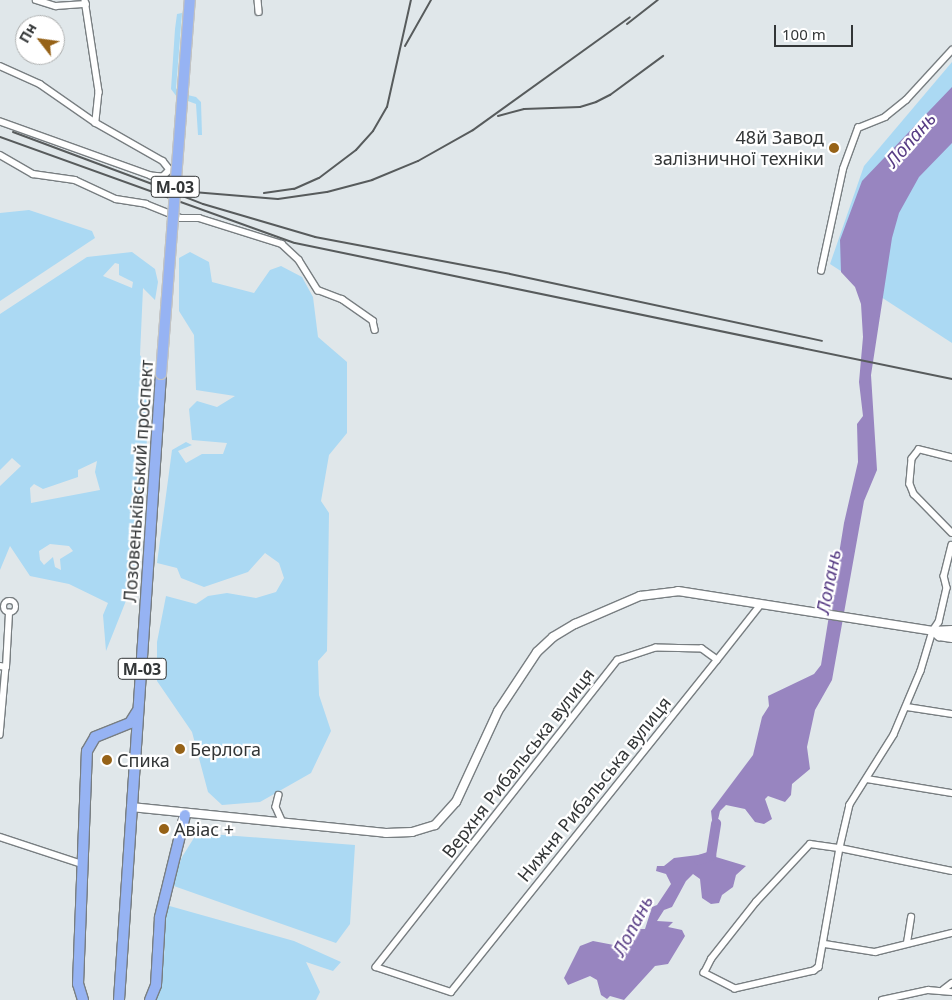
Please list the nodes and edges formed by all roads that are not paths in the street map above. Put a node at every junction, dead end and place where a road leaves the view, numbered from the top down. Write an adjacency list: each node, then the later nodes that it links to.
1 (36, 0): 4 (street)
2 (190, 0): 25 (highway, Лозовеньківський проспект / М-03, bridge)
3 (258, 0): 5 (street)
4 (85, 2): 9 (street)
5 (259, 12)
6 (952, 50): 11 (street)
7 (0, 66): 9 (street)
8 (0, 122): 9 (street)
9 (96, 123)
10 (0, 155): 12 (street)
11 (821, 271)
12 (375, 330)
13 (952, 458): 14 (street)
14 (952, 533)
15 (952, 544): 16 (street)
16 (949, 587): 20 (street)
17 (760, 604): 20 (street); 22 (street, Нижня Рибальська вулиця); 33 (street)
18 (9, 613): 23 (street)
19 (952, 630): 20 (street)
20 (932, 631): 21 (street); 24 (street)
21 (952, 638)
22 (717, 660): 44 (street, Нижня Рибальська вулиця); 44 (street, Верхня Рибальська вулиця)
23 (3, 666): 27 (street)
24 (906, 707): 26 (street); 28 (street)
25 (139, 709): 31 (highway, Лозовеньківський проспект / М-03); 36 (highway)
26 (952, 714)
27 (0, 735)
28 (867, 778): 29 (street); 35 (street)
29 (952, 793)
30 (279, 795): 33 (street)
31 (131, 808): 32 (street); 47 (highway, Лозовеньківський проспект / М-03)
32 (185, 815): 33 (street); 48 (highway)
33 (284, 825)
34 (0, 837): 36 (street)
35 (840, 848): 37 (street); 41 (street); 41 (street)
36 (82, 864): 46 (highway)
37 (952, 871)
38 (911, 916): 40 (street)
39 (952, 933): 40 (street)
40 (907, 943): 41 (street)
41 (825, 944)
42 (952, 983): 43 (street)
43 (943, 990): 45 (street); 49 (street)
44 (451, 992)
45 (952, 992)
46 (83, 1000)
47 (119, 1000)
48 (150, 1000)
49 (885, 1000)

